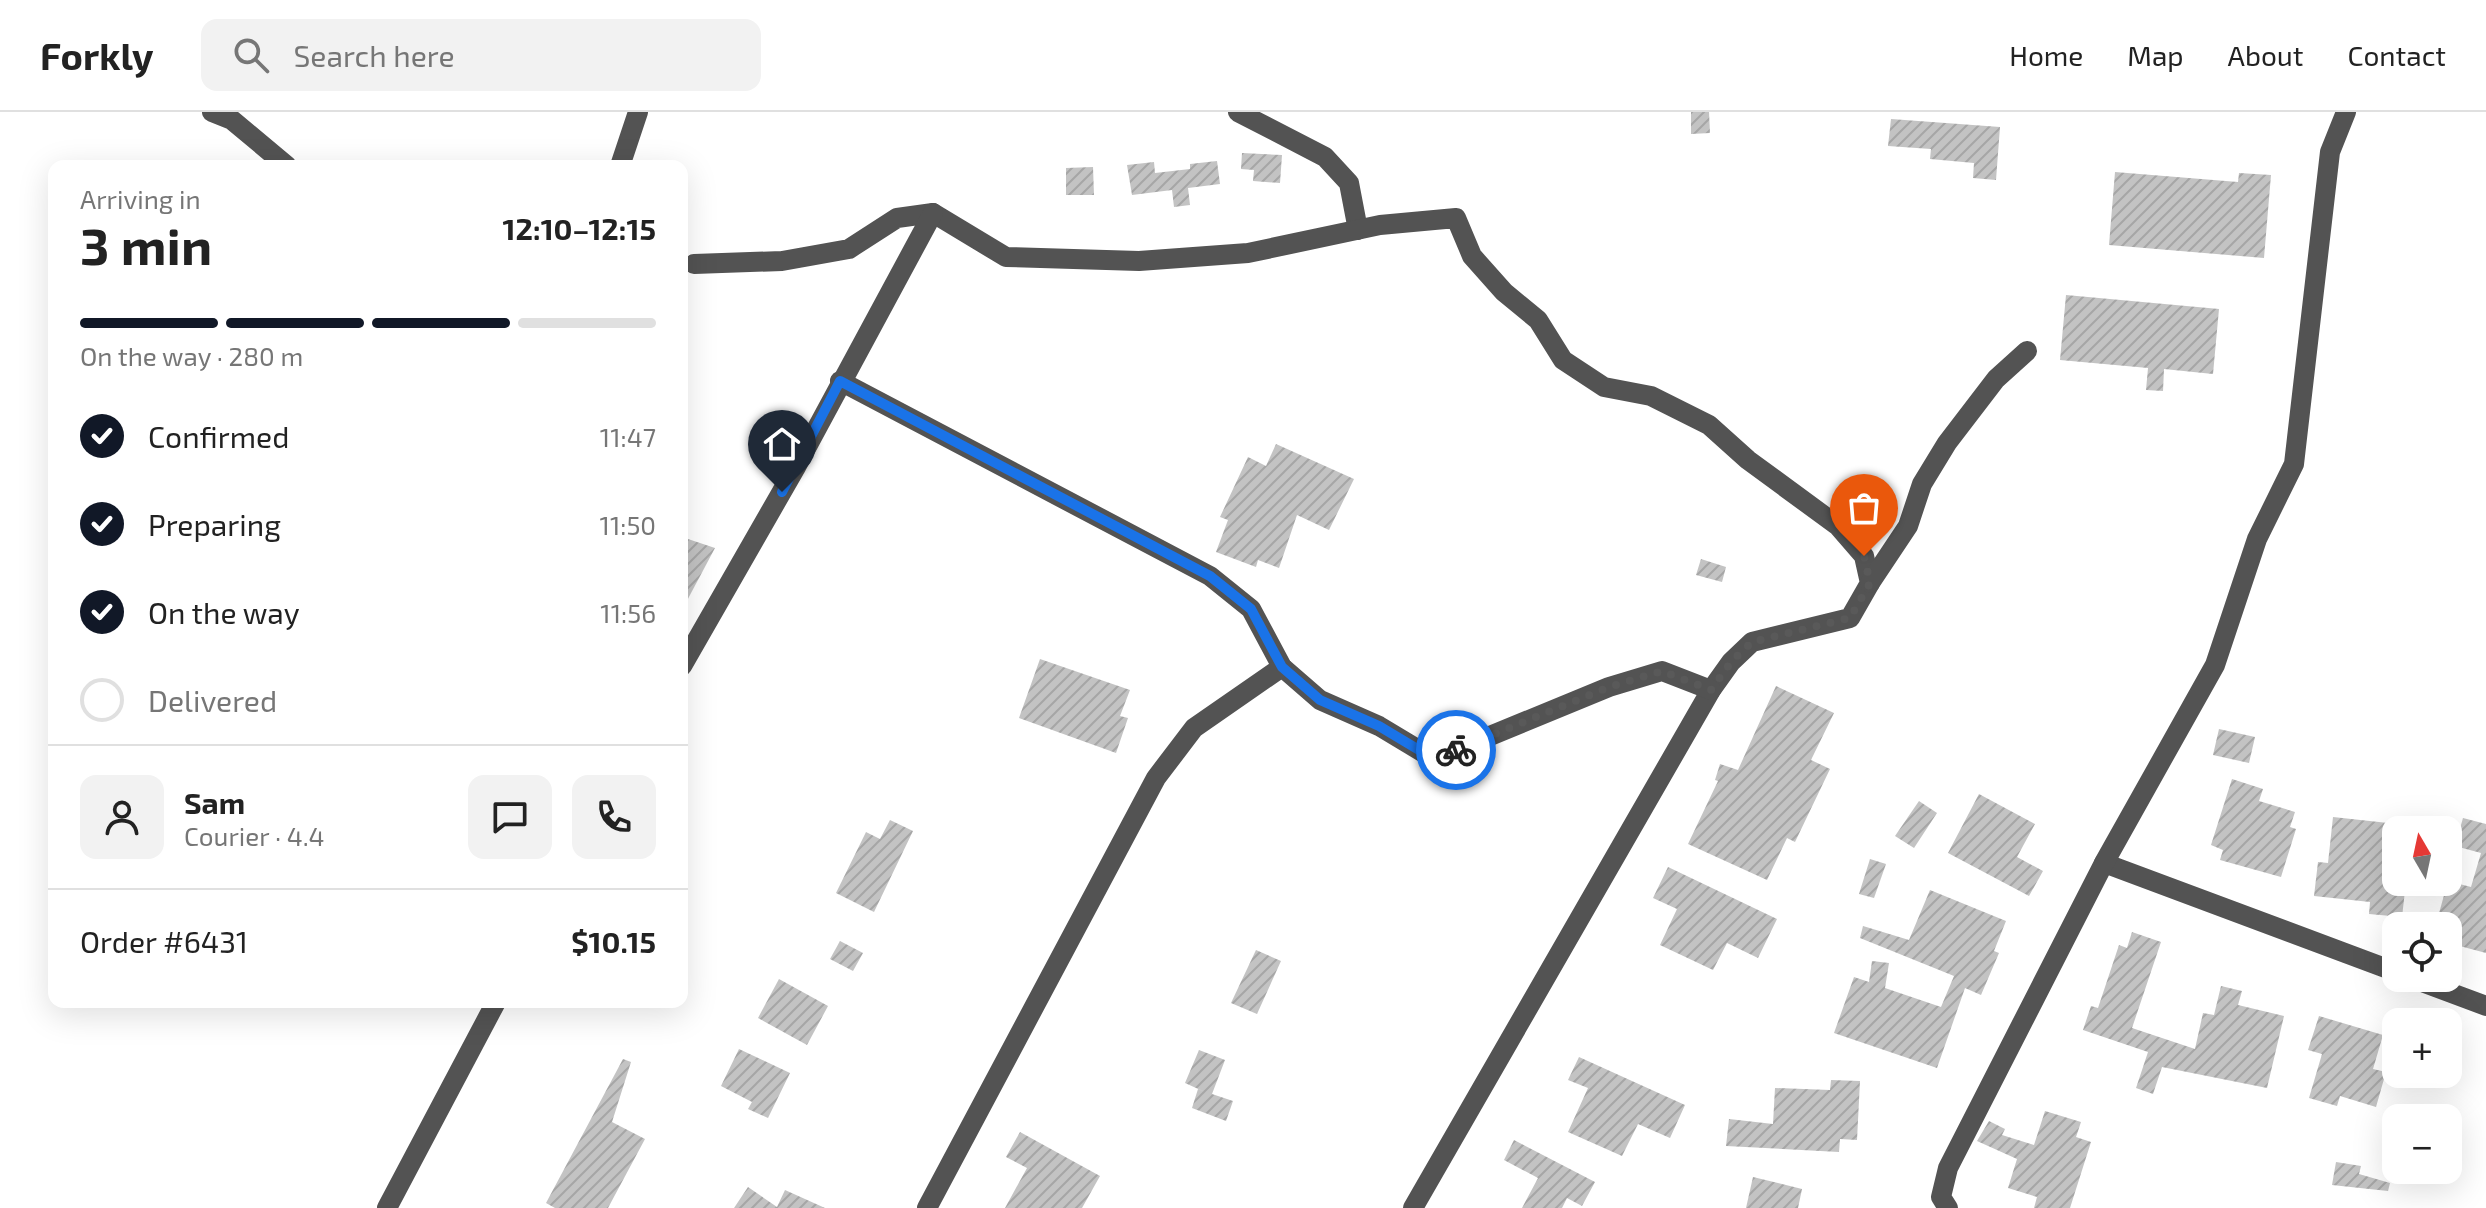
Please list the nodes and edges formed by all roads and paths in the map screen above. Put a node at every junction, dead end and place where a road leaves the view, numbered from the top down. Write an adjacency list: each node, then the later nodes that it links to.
1 (212, 112): 5 (street)
2 (1238, 112): 8 (street)
3 (2346, 112): 16 (street)
4 (631, 116): 6 (street)
5 (280, 160)
6 (621, 160)
7 (933, 213): 8 (street); 9 (street); 11 (street)
8 (1358, 230): 12 (street)
9 (694, 264)
10 (2027, 351): 12 (street)
11 (840, 381): 13 (street); 14 (street)
12 (1870, 583): 15 (street)
13 (688, 655)
14 (1282, 667): 15 (street); 22 (street)
15 (1711, 690): 23 (street)
16 (2104, 863): 17 (street); 24 (street)
17 (2382, 967)
18 (2448, 992): 19 (street)
19 (2486, 1006)
20 (493, 1008): 21 (street)
21 (387, 1208)
22 (927, 1208)
23 (1413, 1208)
24 (1948, 1208)

